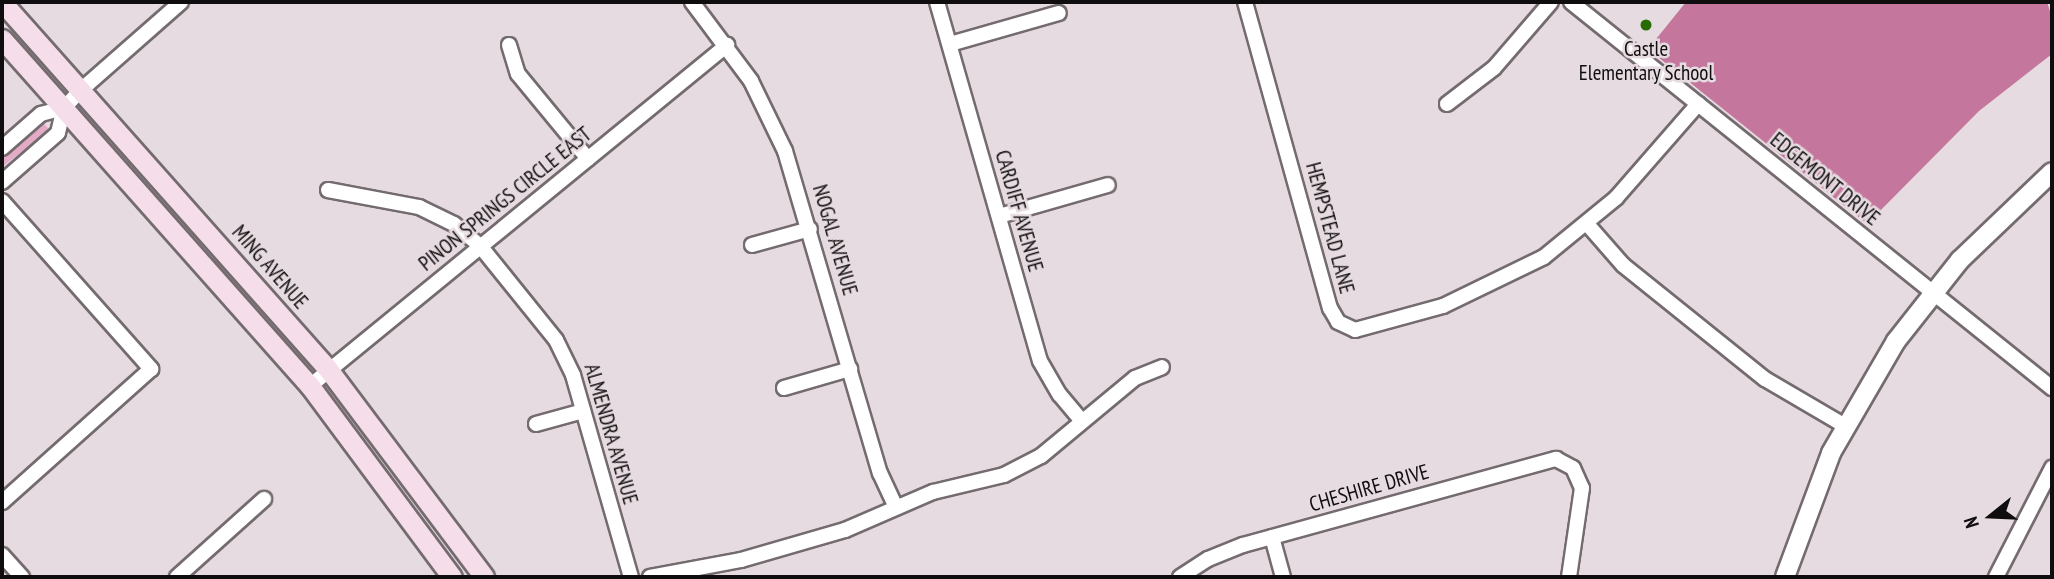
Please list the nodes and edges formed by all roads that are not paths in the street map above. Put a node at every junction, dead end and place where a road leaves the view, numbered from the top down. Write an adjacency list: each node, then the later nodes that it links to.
1 (2, 2): 13 (main road, MING AVENUE)
2 (181, 2): 13 (street)
3 (692, 2): 12 (street, NOGAL AVENUE)
4 (937, 2): 10 (street, CARDIFF AVENUE)
5 (1245, 2): 25 (street, HEMPSTEAD LANE)
6 (1551, 2): 14 (street)
7 (1571, 2): 15 (street, EDGEMONT DRIVE)
8 (1059, 13): 10 (street)
9 (2, 39): 16 (main road)
10 (950, 44): 24 (street, CARDIFF AVENUE)
11 (509, 45): 18 (street)
12 (727, 45): 18 (street, PINON SPRINGS CIRCLE EAST); 26 (street, NOGAL AVENUE)
13 (80, 90): 16 (street); 31 (main road, MING AVENUE)
14 (1447, 104)
15 (1698, 104): 25 (street, HEMPSTEAD LANE); 29 (street, EDGEMONT DRIVE)
16 (64, 108): 17 (street); 20 (street); 33 (main road)
17 (2, 148)
18 (587, 159): 28 (street, PINON SPRINGS CIRCLE EAST)
19 (2052, 172): 29 (street)
20 (2, 182)
21 (1108, 185): 24 (street)
22 (328, 190): 28 (street, ALMENDRA AVENUE)
23 (2, 201): 42 (street)
24 (999, 216): 37 (street, CARDIFF AVENUE)
25 (1588, 225): 39 (street)
26 (810, 229): 27 (street); 32 (street, NOGAL AVENUE)
27 (752, 245)
28 (481, 247): 31 (street, PINON SPRINGS CIRCLE EAST); 36 (street, ALMENDRA AVENUE)
29 (1932, 292): 35 (street, EDGEMONT DRIVE); 39 (street)
30 (1162, 367): 37 (street)
31 (328, 369): 33 (street, PINON SPRINGS CIRCLE EAST); 49 (main road, MING AVENUE)
32 (850, 369): 34 (street); 43 (street, NOGAL AVENUE)
33 (310, 386): 48 (main road)
34 (784, 388)
35 (2052, 388)
36 (583, 411): 38 (street); 50 (street, ALMENDRA AVENUE)
37 (1082, 421): 43 (street)
38 (536, 424)
39 (1845, 426): 55 (street)
40 (2052, 467): 56 (street)
41 (264, 499): 47 (street)
42 (2, 502)
43 (897, 508): 51 (street)
44 (1272, 537): 52 (street, CHESHIRE DRIVE); 53 (street); 54 (street, CHESHIRE DRIVE)
45 (2, 555): 46 (street)
46 (22, 577)
47 (177, 577)
48 (452, 577)
49 (484, 577)
50 (631, 577)
51 (649, 577)
52 (1180, 577)
53 (1283, 577)
54 (1569, 577)
55 (1785, 577)
56 (1996, 577)

